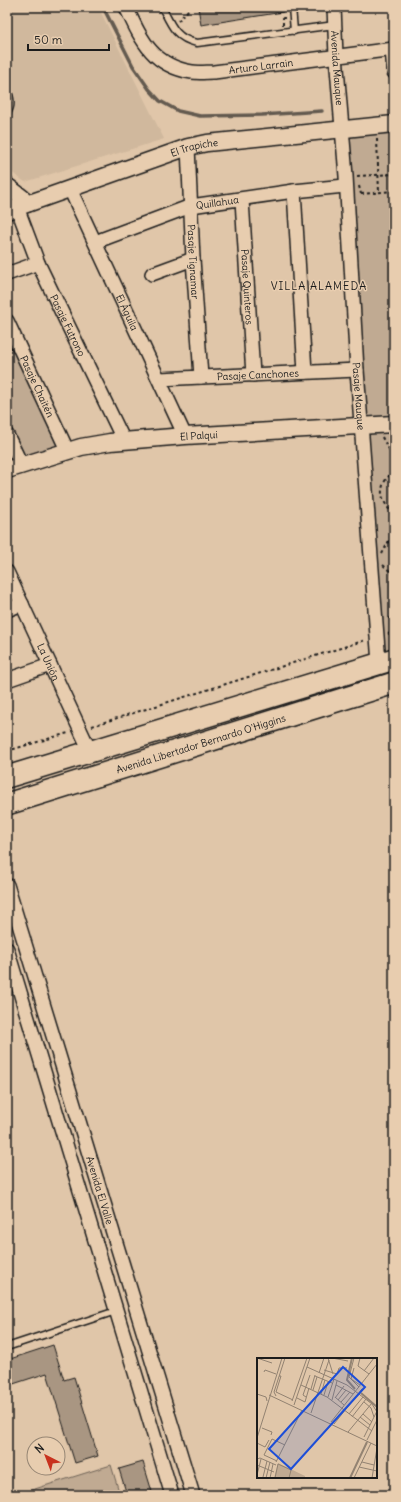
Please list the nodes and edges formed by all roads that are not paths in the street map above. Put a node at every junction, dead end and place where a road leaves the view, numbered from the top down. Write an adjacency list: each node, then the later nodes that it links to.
1 (126, 7): 8 (street, Arturo Larrain)
2 (162, 7): 6 (lane)
3 (292, 7): 6 (lane)
4 (334, 7): 5 (street, Avenida Mauque)
5 (335, 25): 6 (lane); 8 (street, Avenida Mauque)
6 (294, 30)
7 (393, 49): 8 (street, Arturo Larrain); 9 (street)
8 (336, 56): 13 (street, Avenida Mauque)
9 (394, 72)
10 (7, 91): 11 (lane)
11 (7, 113)
12 (394, 124): 13 (street, El Trapiche)
13 (342, 129): 14 (street, El Trapiche); 15 (street, Pasaje Mauque)
14 (188, 147): 17 (street, El Trapiche); 20 (street, Pasaje Tignamar)
15 (350, 179): 18 (street, Quillahua); 28 (street, Pasaje Mauque)
16 (7, 186): 21 (street)
17 (70, 189): 21 (street, El Trapiche); 22 (street, El Águila)
18 (294, 191): 19 (street, Quillahua); 29 (street)
19 (242, 200): 20 (street, Quillahua); 30 (street, Pasaje Quinteros)
20 (191, 206): 22 (street, Quillahua); 23 (street, Pasaje Tignamar)
21 (18, 207): 24 (street, Pasaje Futrono)
22 (95, 242): 32 (street, El Águila)
23 (194, 259): 26 (street); 31 (street, Pasaje Tignamar)
24 (38, 263): 25 (street); 37 (street, Pasaje Futrono)
25 (7, 274)
26 (152, 274)
27 (7, 321): 38 (street, Pasaje Chaitén)
28 (357, 370): 29 (street, Pasaje Canchones); 34 (street, Pasaje Mauque)
29 (305, 372): 30 (street, Pasaje Canchones)
30 (253, 375): 31 (street, Pasaje Canchones)
31 (202, 377): 32 (street, Pasaje Canchones)
32 (159, 379): 36 (street, El Águila)
33 (388, 424): 34 (street, El Palqui)
34 (360, 425): 36 (street, El Palqui); 43 (street, Pasaje Mauque)
35 (7, 435): 39 (street)
36 (185, 436): 37 (street, El Palqui)
37 (124, 441): 38 (street, El Palqui)
38 (68, 452): 39 (street, El Palqui)
39 (14, 468)
40 (7, 572): 41 (street, La Unión)
41 (22, 604): 42 (street); 44 (street, La Unión)
42 (7, 610)
43 (386, 661): 47 (main road)
44 (50, 665): 45 (street); 47 (street, La Unión)
45 (7, 680)
46 (394, 683): 49 (main road, Avenida Libertador Bernardo O'Higgins)
47 (90, 751): 48 (main road)
48 (7, 777)
49 (7, 804)
50 (7, 885): 54 (street, Avenida El Valle)
51 (7, 949): 52 (street, Avenida El Valle)
52 (116, 1311): 53 (lane); 55 (street, Avenida El Valle)
53 (7, 1347)
54 (184, 1464): 55 (street); 57 (street, Avenida El Valle)
55 (165, 1471): 56 (street, Avenida El Valle)
56 (172, 1495)
57 (193, 1495)

